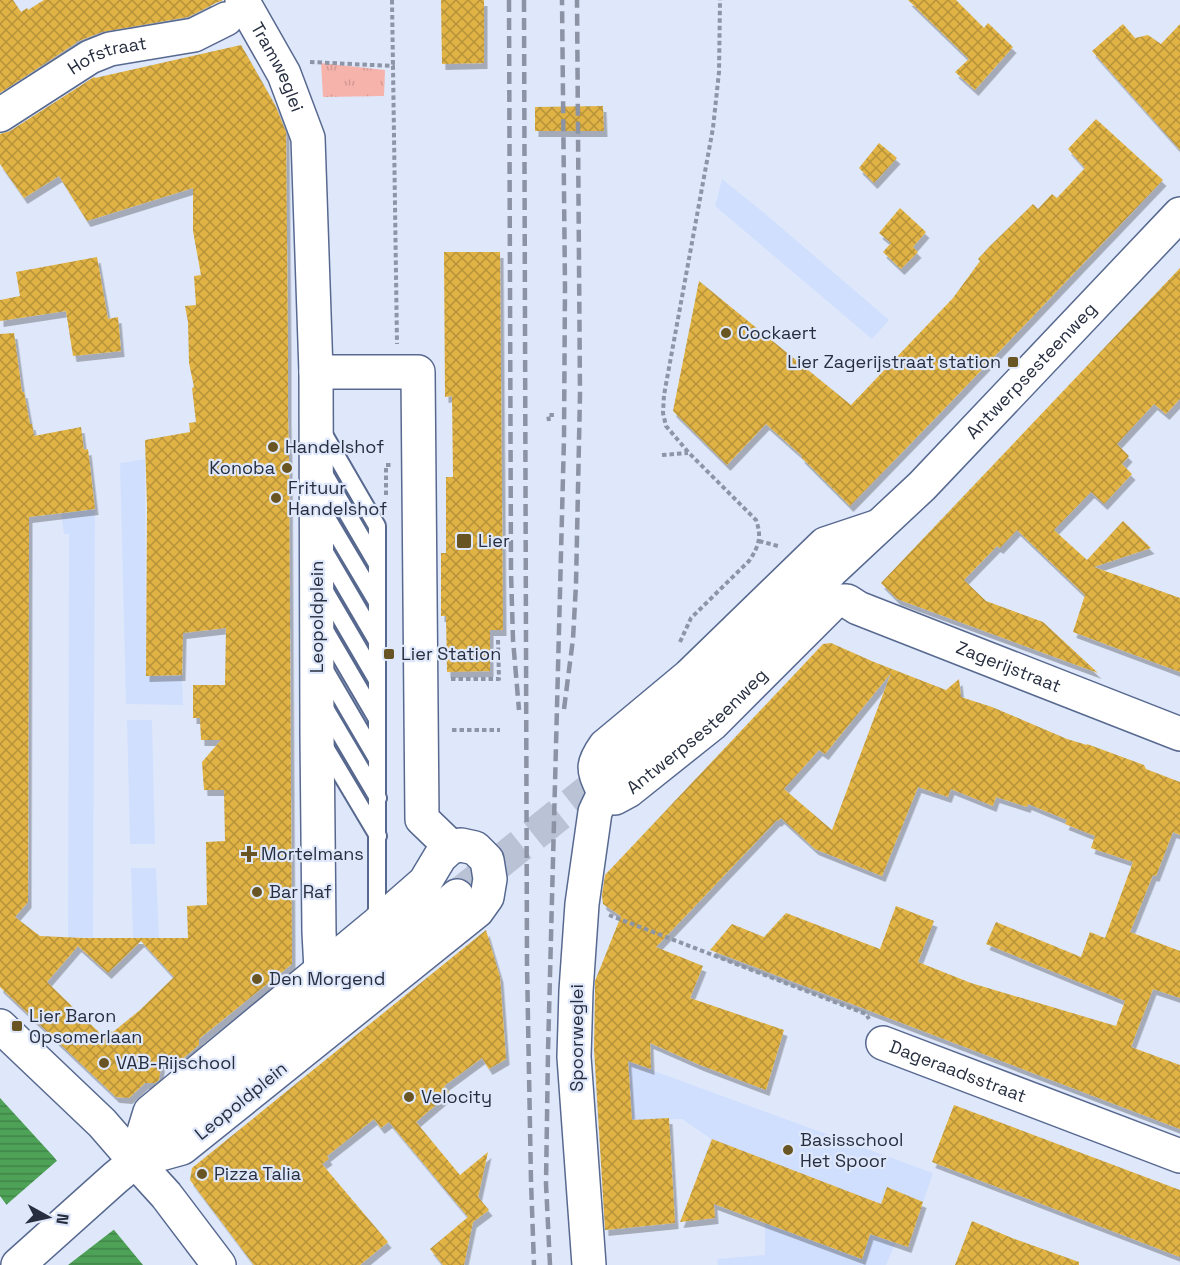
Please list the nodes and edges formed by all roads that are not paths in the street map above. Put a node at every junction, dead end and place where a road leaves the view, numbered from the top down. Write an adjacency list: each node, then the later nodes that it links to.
1 (234, 9): 2 (street, Hofstraat); 3 (street, Tramweglei)
2 (0, 115)
3 (308, 138): 5 (street, Leopoldplein)
4 (1180, 214): 9 (street, Antwerpsesteenweg)
5 (316, 372): 6 (street, Leopoldplein); 27 (street)
6 (317, 422): 7 (street, Leopoldplein); 11 (lane)
7 (317, 461): 8 (street, Leopoldplein); 11 (lane)
8 (317, 500): 10 (street, Leopoldplein); 14 (lane)
9 (879, 526): 24 (street, Antwerpsesteenweg); 24 (street, Antwerpsesteenweg)
10 (317, 539): 12 (street, Leopoldplein); 16 (lane)
11 (377, 565): 14 (lane)
12 (317, 578): 15 (street, Leopoldplein); 18 (lane)
13 (835, 601): 22 (street, Zagerijstraat); 24 (street, Antwerpsesteenweg)
14 (377, 603): 16 (lane)
15 (317, 617): 17 (street, Leopoldplein); 20 (lane)
16 (378, 642): 18 (lane)
17 (317, 656): 19 (street, Leopoldplein); 23 (lane)
18 (378, 681): 20 (lane)
19 (317, 695): 21 (street, Leopoldplein); 25 (lane)
20 (378, 720): 23 (lane)
21 (317, 734): 26 (lane); 30 (street, Leopoldplein)
22 (1180, 734)
23 (378, 759): 25 (lane)
24 (605, 791): 37 (street, Spoorweglei)
25 (378, 798): 26 (lane)
26 (378, 837): 29 (lane)
27 (452, 848): 29 (street); 34 (street, Leopoldplein)
28 (457, 896): 34 (street)
29 (377, 924): 30 (street)
30 (321, 970): 34 (street)
31 (0, 1026): 34 (street)
32 (883, 1043): 33 (street, Dageraadsstraat)
33 (1180, 1156)
34 (125, 1169): 35 (street); 36 (street)
35 (23, 1261)
36 (219, 1265)
37 (589, 1265)

